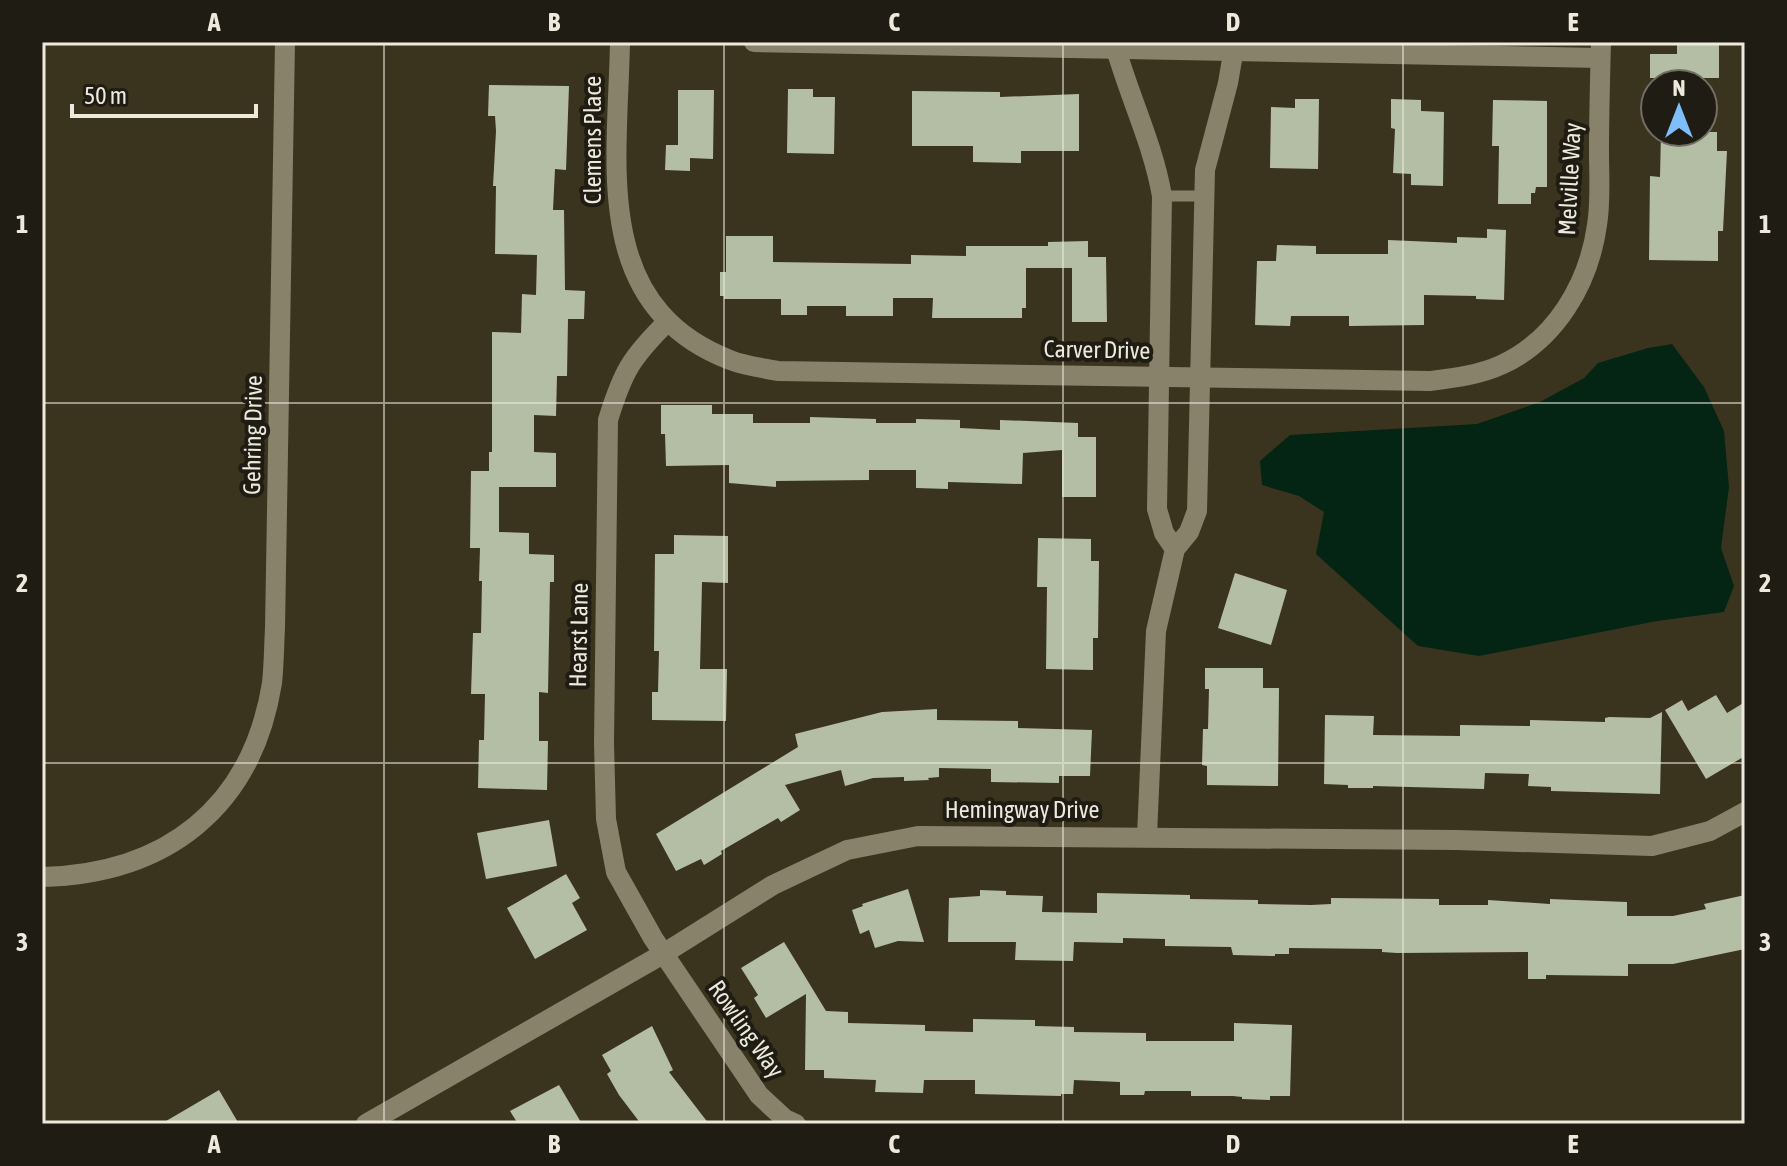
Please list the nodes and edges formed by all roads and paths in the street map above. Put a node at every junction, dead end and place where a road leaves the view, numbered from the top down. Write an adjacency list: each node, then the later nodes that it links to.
1 (285, 42): 16 (street, Gehring Drive)
2 (620, 42): 9 (street, Clemens Place)
3 (754, 42): 4 (street)
4 (1115, 45): 5 (street); 7 (street)
5 (1234, 46): 6 (street); 8 (street)
6 (1600, 50): 10 (street, Melville Way)
7 (1162, 196): 8 (lane); 11 (street)
8 (1204, 196): 12 (street)
9 (667, 322): 11 (street, Carver Drive); 17 (street, Hearst Lane)
10 (1531, 347): 12 (street, Carver Drive)
11 (1159, 377): 12 (street, Carver Drive); 13 (street)
12 (1200, 377): 13 (street)
13 (1175, 549): 15 (street)
14 (1745, 812): 15 (street, Hemingway Drive)
15 (1147, 836): 17 (street, Hemingway Drive)
16 (42, 877)
17 (663, 954): 18 (street, Hemingway Drive); 19 (street, Rowling Way)
18 (366, 1124)
19 (796, 1124)

